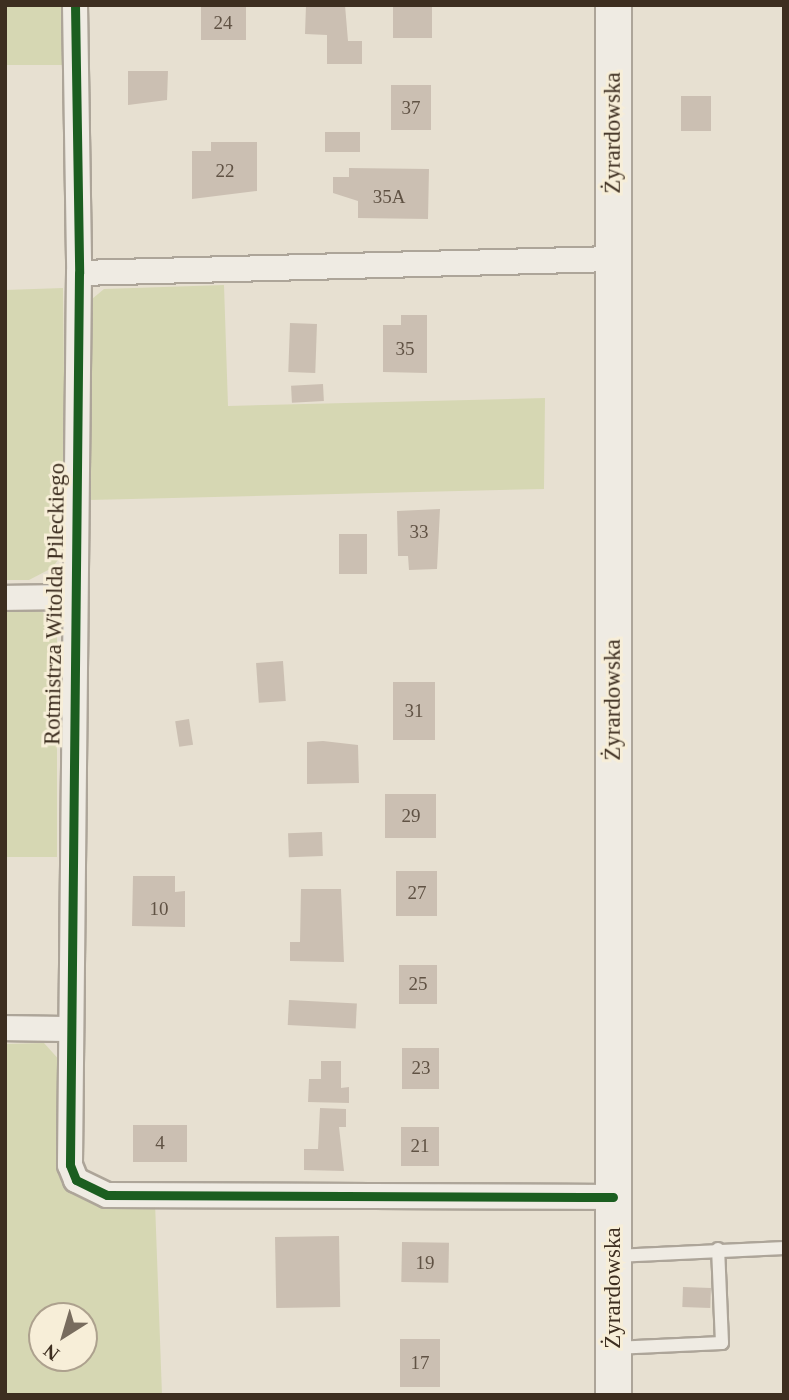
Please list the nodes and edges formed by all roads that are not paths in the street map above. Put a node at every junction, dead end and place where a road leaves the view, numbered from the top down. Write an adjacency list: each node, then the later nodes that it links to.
1 (75, 5): 4 (street, Rotmistrza Witolda Pileckiego)
2 (613, 5): 3 (main road, Żyrardowska)
3 (612, 259): 4 (street); 9 (main road, Żyrardowska)
4 (79, 273): 5 (street, Rotmistrza Witolda Pileckiego)
5 (74, 597): 6 (street); 8 (street, Rotmistrza Witolda Pileckiego)
6 (5, 598)
7 (5, 1028): 8 (street)
8 (71, 1029): 9 (street, Rotmistrza Witolda Pileckiego)
9 (613, 1197): 12 (main road, Żyrardowska)
10 (784, 1248): 11 (lane)
11 (718, 1249): 12 (lane); 13 (lane)
12 (613, 1257): 13 (main road, Żyrardowska)
13 (613, 1348): 14 (main road, Żyrardowska)
14 (613, 1395)

